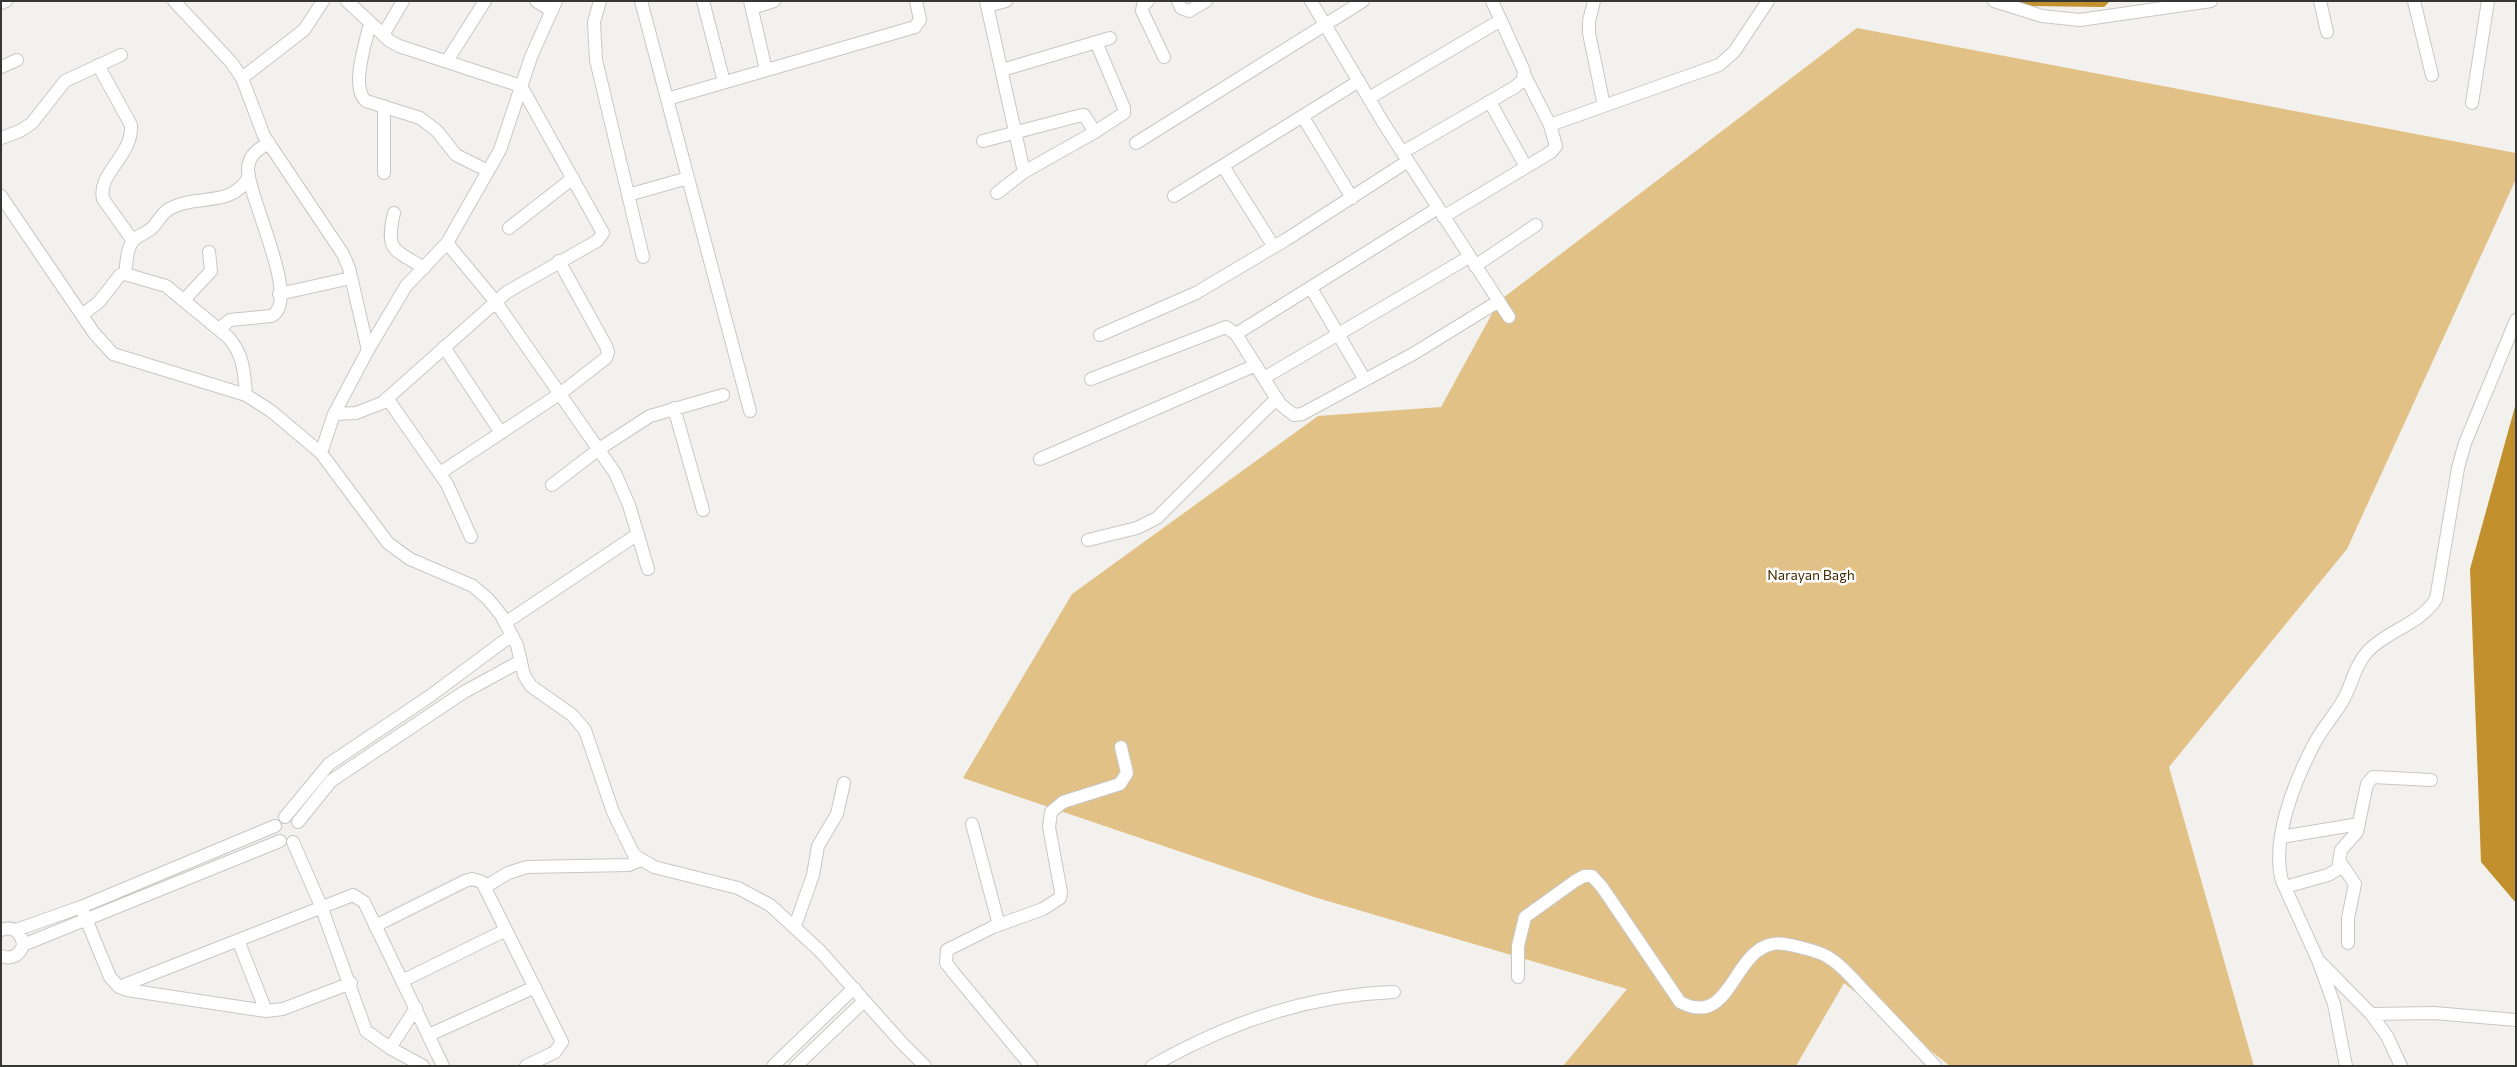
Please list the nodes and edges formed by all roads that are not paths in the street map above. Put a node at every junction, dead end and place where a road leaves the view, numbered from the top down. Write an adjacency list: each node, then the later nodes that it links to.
1 (6, 1): 27 (street)
2 (174, 1): 48 (street)
3 (323, 1): 48 (street)
4 (347, 1): 32 (street)
5 (403, 1): 35 (street)
6 (485, 1): 41 (street)
7 (536, 1): 30 (street)
8 (600, 1): 76 (street)
9 (641, 1): 53 (street)
10 (703, 1): 50 (street)
11 (774, 1): 29 (street)
12 (916, 1): 44 (street)
13 (1006, 1): 28 (street)
14 (1148, 1): 39 (street)
15 (1178, 1): 16 (street)
16 (1206, 1)
17 (1311, 1): 33 (street)
18 (1363, 1): 33 (street)
19 (1492, 1): 31 (street)
20 (1594, 1): 57 (street)
21 (1768, 1): 57 (street)
22 (1994, 1): 23 (street)
23 (2211, 1)
24 (2320, 1): 34 (street)
25 (2414, 1): 46 (street)
26 (2488, 1): 55 (street)
27 (1, 3)
28 (987, 4): 45 (street)
29 (751, 5): 44 (street)
30 (554, 6): 51 (street)
31 (1501, 20): 47 (street); 52 (street)
32 (370, 23): 35 (street); 56 (street)
33 (1325, 24): 49 (street); 65 (street)
34 (2327, 32)
35 (383, 35): 41 (street)
36 (1110, 38): 37 (street)
37 (1096, 42): 45 (street); 61 (street)
38 (121, 55): 42 (street)
39 (1164, 57)
40 (17, 60): 43 (street)
41 (447, 61): 51 (street)
42 (98, 65): 62 (street); 84 (street)
43 (1, 67)
44 (766, 70): 50 (street)
45 (1002, 70): 60 (street)
46 (2432, 74)
47 (1525, 76): 54 (street); 59 (street)
48 (242, 78): 64 (street)
49 (1359, 81): 52 (street); 58 (street)
50 (724, 82): 53 (street)
51 (522, 86): 69 (street); 73 (street)
52 (1369, 98): 66 (street)
53 (667, 99): 74 (street)
54 (1490, 102): 66 (street); 68 (street)
55 (2472, 103)
56 (384, 106): 69 (street); 71 (street)
57 (1604, 106): 59 (street)
58 (1303, 117): 67 (street); 79 (street)
59 (1550, 125): 68 (street)
60 (1016, 132): 61 (street); 63 (street); 70 (street)
61 (1095, 132): 70 (street)
62 (1, 138)
63 (983, 141)
64 (269, 143): 72 (street); 93 (street)
65 (1136, 143)
66 (1405, 157): 79 (street); 80 (street)
67 (1223, 166): 78 (street); 86 (street)
68 (1526, 167): 80 (street)
69 (488, 171): 85 (street)
70 (1024, 172): 75 (street)
71 (384, 173)
72 (249, 176): 84 (street); 95 (street)
73 (573, 178): 83 (street); 89 (street)
74 (688, 178): 76 (street); 118 (street)
75 (997, 193)
76 (628, 195): 88 (street)
77 (1, 196): 99 (street)
78 (1174, 196)
79 (1352, 198): 86 (street)
80 (1441, 212): 90 (street); 94 (street)
81 (394, 213): 91 (street)
82 (1536, 225): 90 (street)
83 (508, 228)
84 (133, 241): 92 (street)
85 (447, 243): 91 (street); 97 (street)
86 (1274, 247): 105 (street)
87 (209, 252): 96 (street)
88 (643, 257)
89 (559, 261): 97 (street); 112 (street)
90 (1472, 262): 98 (street); 104 (street)
91 (424, 268): 107 (street)
92 (125, 274): 96 (street); 99 (street)
93 (351, 278): 95 (street); 107 (street)
94 (1311, 288): 103 (street); 104 (street)
95 (279, 294): 102 (street)
96 (184, 300): 102 (street)
97 (496, 301): 106 (street); 112 (street)
98 (1499, 301): 100 (street); 111 (street)
99 (82, 315): 113 (street)
100 (1510, 317)
101 (2516, 320): 147 (street)
102 (219, 329): 113 (street)
103 (1236, 334): 108 (street); 110 (street)
104 (1338, 334): 109 (street); 111 (street)
105 (1100, 335)
106 (444, 347): 115 (street); 120 (street)
107 (368, 350): 119 (street)
108 (1256, 365): 109 (street); 123 (street)
109 (1264, 378): 116 (street)
110 (1091, 379)
111 (1365, 380): 116 (street)
112 (562, 393): 120 (street); 121 (street)
113 (246, 395): 122 (street)
114 (723, 395): 117 (street)
115 (387, 398): 119 (street); 124 (street)
116 (1277, 398): 129 (street)
117 (674, 408): 121 (street); 126 (street)
118 (750, 411)
119 (334, 414): 122 (street)
120 (501, 433): 124 (street)
121 (599, 449): 125 (street); 127 (street)
122 (321, 453): 131 (street)
123 (1040, 459)
124 (440, 473): 128 (street)
125 (552, 485)
126 (703, 510)
127 (638, 534): 130 (street); 131 (street)
128 (472, 537)
129 (1088, 540)
130 (648, 569)
131 (505, 623): 132 (street)
132 (512, 634): 133 (street); 134 (street)
133 (521, 661): 135 (street); 150 (street)
134 (430, 696): 135 (street); 136 (street)
135 (437, 710): 137 (street)
136 (378, 732): 137 (street); 139 (street)
137 (385, 744): 141 (street)
138 (1121, 748): 159 (street)
139 (323, 769): 141 (street); 143 (street)
140 (2431, 780): 146 (street)
141 (332, 781): 144 (street)
142 (844, 783): 161 (street)
143 (280, 822): 144 (street); 148 (street); 152 (street)
144 (298, 822): 149 (street)
145 (972, 824): 159 (street)
146 (2359, 824): 147 (street); 151 (street)
147 (2281, 837): 155 (street)
148 (280, 841): 149 (street); 153 (street)
149 (293, 842): 157 (street)
150 (641, 860): 154 (street); 161 (street)
151 (2340, 862): 155 (street); 166 (street)
152 (168, 871): 153 (street); 156 (street)
153 (173, 883): 158 (street)
154 (485, 887): 160 (street); 164 (street)
155 (2285, 887): 169 (street)
156 (80, 906): 158 (street); 163 (street)
157 (321, 906): 160 (street); 165 (street); 172 (street)
158 (86, 918): 167 (street); 173 (street)
159 (999, 925): 190 (street)
160 (375, 926): 171 (street)
161 (795, 926): 175 (street)
162 (1, 930): 163 (street)
163 (16, 930): 167 (street)
164 (506, 930): 171 (street); 174 (street)
165 (238, 940): 173 (street); 179 (street)
166 (2348, 943)
167 (23, 945): 168 (street)
168 (2, 956)
169 (2318, 960): 180 (street); 193 (street)
170 (1518, 977): 192 (street)
171 (402, 981): 178 (street)
172 (350, 984): 179 (street); 183 (street)
173 (119, 987): 179 (street)
174 (535, 987): 182 (street); 186 (street)
175 (854, 988): 177 (street); 187 (street)
176 (1394, 992): 191 (street)
177 (864, 1001): 188 (street); 189 (street)
178 (416, 1008): 182 (street); 183 (street)
179 (266, 1011)
180 (2371, 1014): 181 (street); 194 (street)
181 (2516, 1020)
182 (429, 1035): 185 (street)
183 (390, 1048): 184 (street)
184 (423, 1066)
185 (443, 1066)
186 (526, 1066)
187 (773, 1066)
188 (796, 1066)
189 (925, 1066)
190 (1031, 1066)
191 (1152, 1066)
192 (1935, 1066)
193 (2346, 1066)
194 (2400, 1066)

